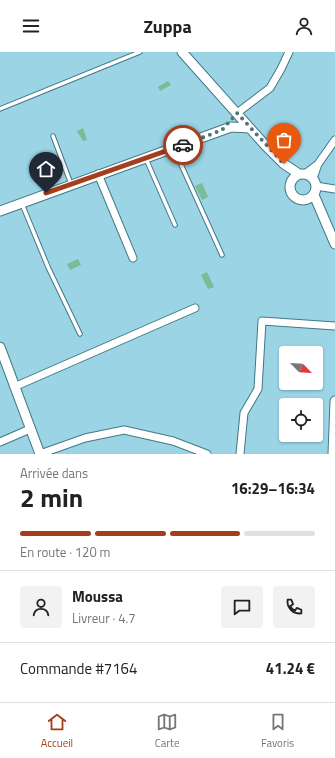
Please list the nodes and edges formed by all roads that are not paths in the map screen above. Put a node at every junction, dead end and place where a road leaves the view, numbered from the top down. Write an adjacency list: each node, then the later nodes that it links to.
1 (140, 52): 4 (lane)
2 (182, 52): 5 (street)
3 (289, 52): 5 (street)
4 (0, 109)
5 (237, 113): 6 (street); 7 (street)
6 (250, 128): 7 (street); 12 (street)
7 (222, 130): 10 (street)
8 (53, 136): 16 (lane)
9 (335, 140): 15 (street)
10 (174, 148): 11 (street); 24 (lane)
11 (145, 158): 13 (street); 22 (lane)
12 (284, 164): 14 (street); 15 (street)
13 (98, 174): 16 (street); 25 (street)
14 (291, 181): 15 (street); 18 (street)
15 (309, 181): 17 (street); 18 (street); 21 (street)
16 (71, 184): 19 (street)
17 (335, 188)
18 (306, 200): 21 (street)
19 (22, 203): 20 (street); 28 (lane)
20 (0, 211)
21 (324, 217): 23 (street)
22 (175, 225)
23 (335, 244)
24 (222, 255)
25 (133, 258)
26 (195, 308): 30 (street)
27 (335, 326): 36 (street)
28 (80, 334)
29 (0, 347): 30 (street)
30 (14, 387): 32 (street)
31 (335, 400): 37 (street)
32 (30, 429): 33 (street); 34 (street)
33 (0, 442)
34 (40, 454): 35 (street)
35 (207, 454)
36 (240, 454)
37 (333, 454)

